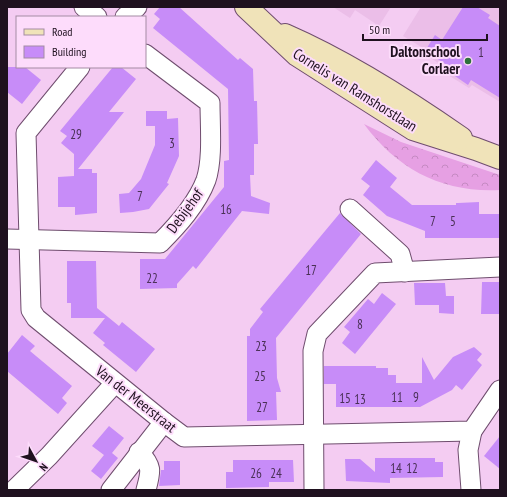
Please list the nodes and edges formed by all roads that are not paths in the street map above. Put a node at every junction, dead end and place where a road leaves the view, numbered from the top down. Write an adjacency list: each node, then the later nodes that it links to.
1 (84, 7): 4 (street)
2 (137, 7): 5 (street)
3 (246, 7): 8 (street, Cornelis van Ramshorstlaan)
4 (95, 16)
5 (126, 16)
6 (146, 55): 11 (street, Debijehof)
7 (79, 68): 11 (street, Van der Meerstraat)
8 (500, 158)
9 (350, 208): 13 (street)
10 (7, 239): 11 (street)
11 (29, 239): 14 (street, Van der Meerstraat)
12 (500, 267): 13 (street)
13 (405, 272): 18 (street)
14 (115, 383): 16 (street, Van der Meerstraat); 20 (street)
15 (500, 390): 17 (street)
16 (164, 422): 18 (street, Van der Meerstraat); 19 (street)
17 (472, 431): 18 (street, Van der Meerstraat); 24 (street)
18 (314, 436): 23 (street)
19 (139, 452): 21 (street); 22 (street)
20 (14, 490)
21 (111, 490)
22 (146, 490)
23 (314, 490)
24 (471, 490)

